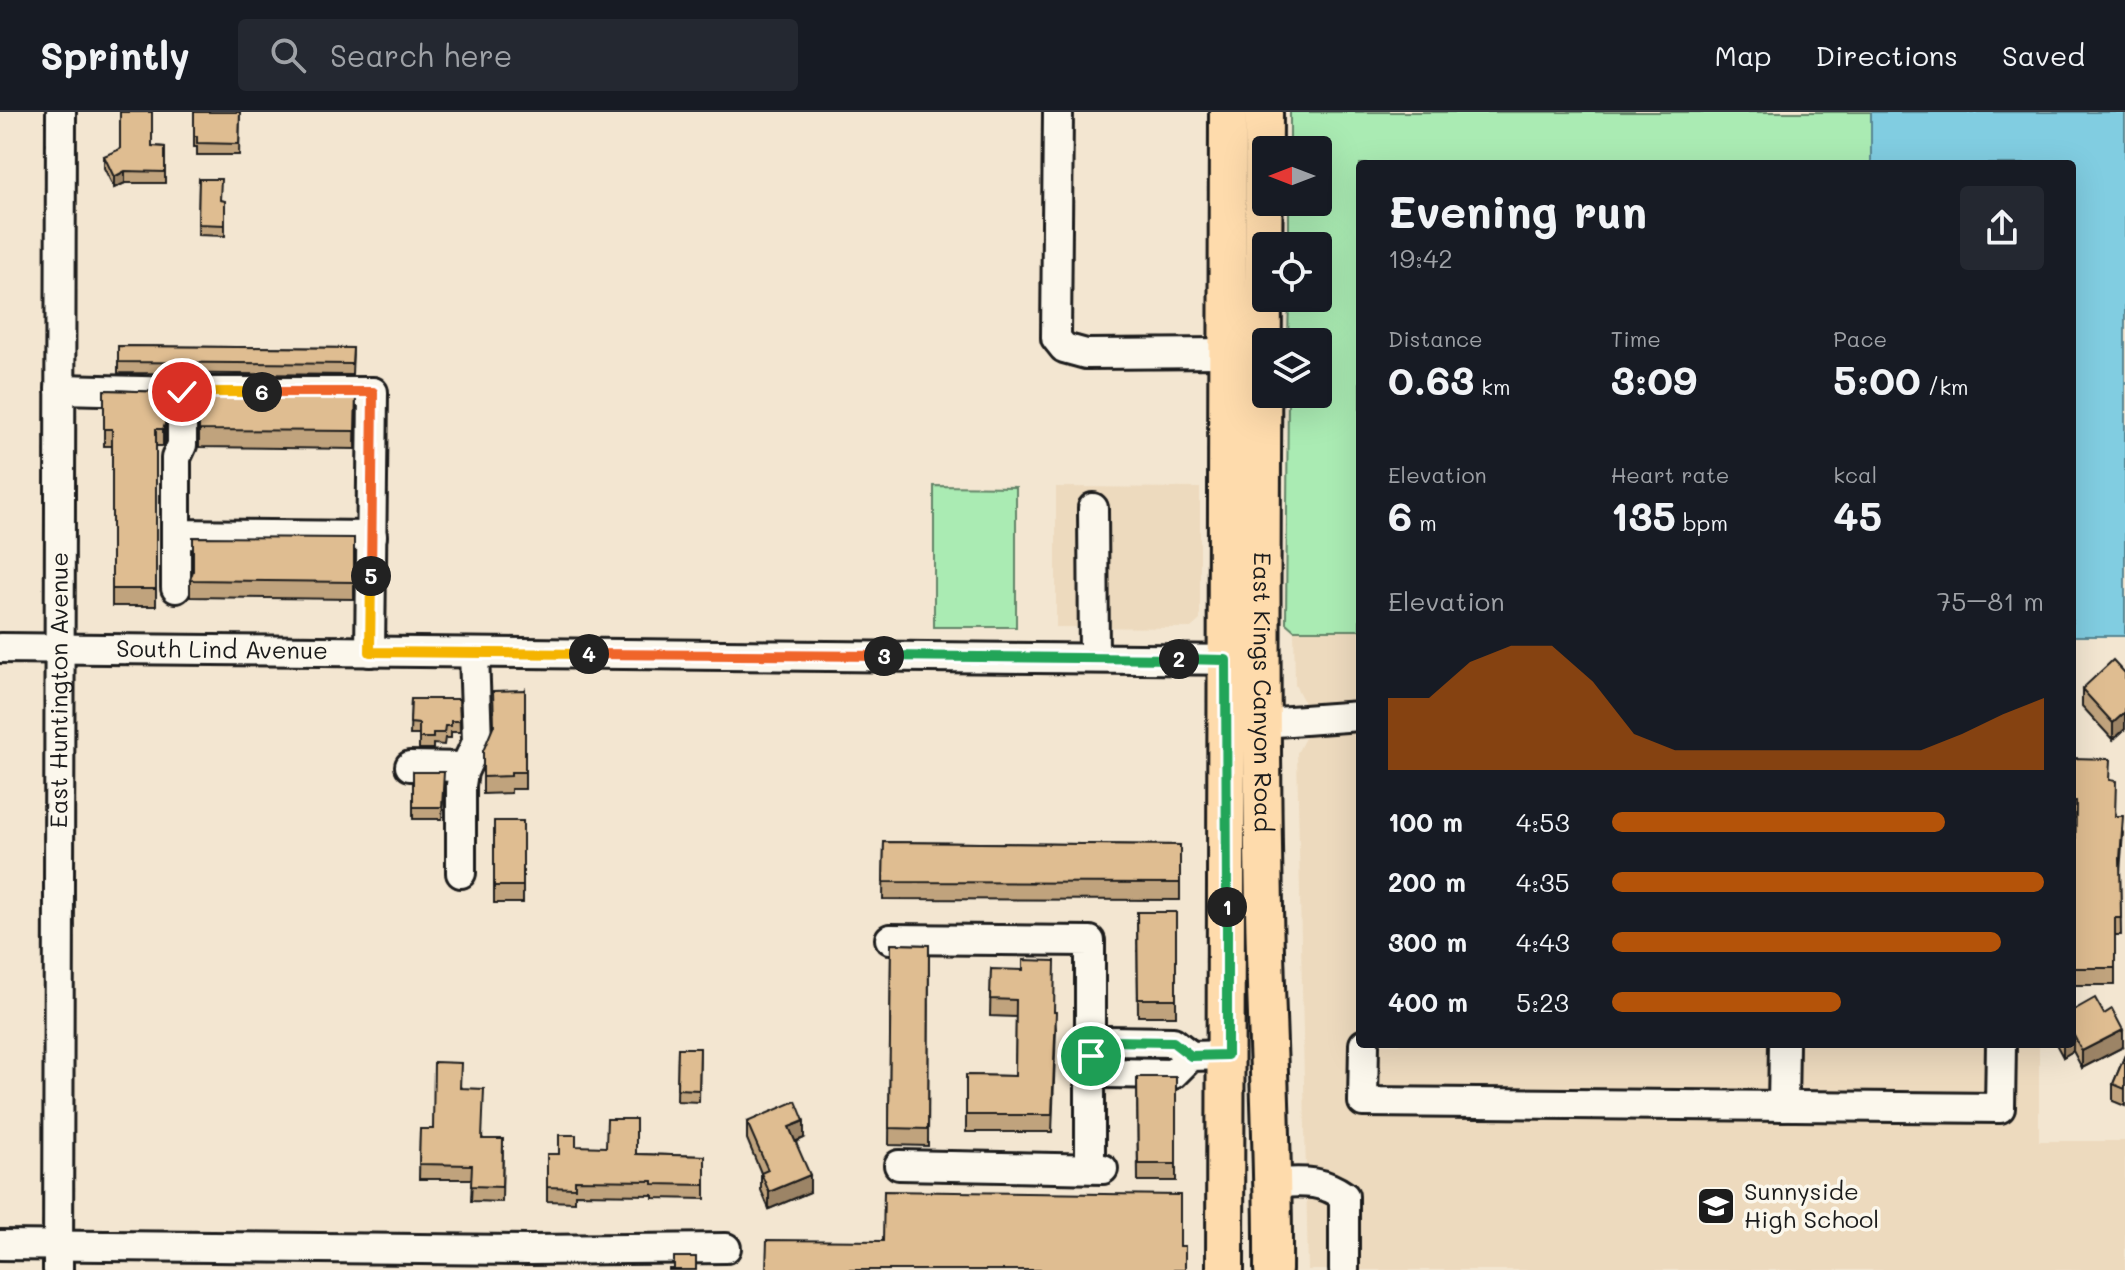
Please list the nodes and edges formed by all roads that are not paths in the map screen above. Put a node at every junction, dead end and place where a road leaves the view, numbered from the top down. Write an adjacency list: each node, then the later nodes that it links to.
1 (61, 112): 6 (street, East Huntington Avenue)
2 (1058, 112): 5 (street)
3 (1228, 112): 5 (main road, East Kings Canyon Road)
4 (1264, 112): 18 (main road, East Kings Canyon Road)
5 (1227, 353): 17 (main road, East Kings Canyon Road)
6 (60, 389): 7 (street); 13 (street, East Huntington Avenue)
7 (182, 392): 9 (street); 10 (street)
8 (1093, 508): 16 (street)
9 (176, 534): 10 (street); 11 (street)
10 (372, 536): 14 (street)
11 (176, 588)
12 (0, 648): 13 (street, South Lind Avenue)
13 (61, 649): 14 (street, South Lind Avenue); 35 (street, East Huntington Avenue)
14 (370, 652): 15 (street, South Lind Avenue)
15 (474, 653): 16 (street, South Lind Avenue); 22 (street)
16 (1094, 658): 17 (street, South Lind Avenue)
17 (1226, 660): 18 (street, South Lind Avenue); 28 (main road, East Kings Canyon Road)
18 (1262, 660): 20 (main road, East Kings Canyon Road)
19 (1356, 716): 20 (street)
20 (1262, 723): 32 (main road, East Kings Canyon Road)
21 (410, 766): 22 (street)
22 (465, 767): 23 (street)
23 (461, 873)
24 (890, 939): 29 (street)
25 (1364, 1048): 30 (street)
26 (1784, 1048): 30 (street)
27 (2001, 1048): 30 (street)
28 (1227, 1055): 29 (street); 37 (main road, East Kings Canyon Road)
29 (1091, 1056): 31 (street)
30 (1783, 1106)
31 (899, 1165)
32 (1274, 1183): 38 (main road, East Kings Canyon Road); 39 (street)
33 (0, 1245): 35 (street)
34 (726, 1248): 36 (street)
35 (58, 1258): 36 (street)
36 (530, 1260)
37 (1225, 1270)
38 (1273, 1270)
39 (1344, 1270)

